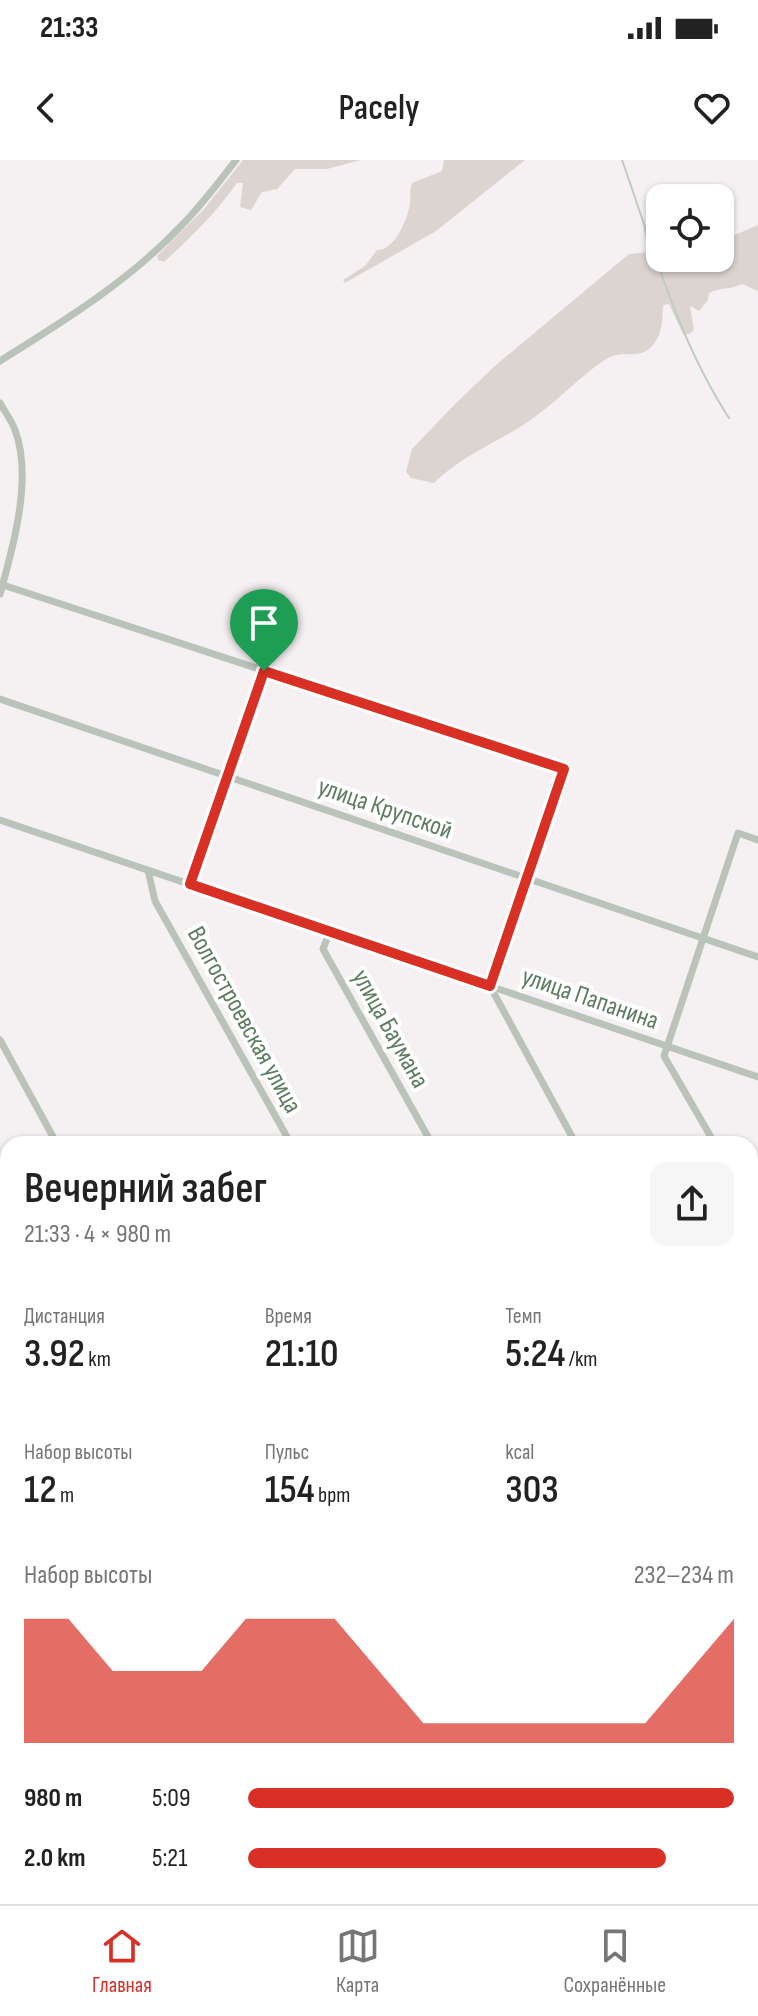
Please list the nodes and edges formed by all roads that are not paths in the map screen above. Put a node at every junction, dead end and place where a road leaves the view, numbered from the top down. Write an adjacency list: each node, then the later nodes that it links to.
1 (236, 160): 2 (street)
2 (0, 361)
3 (0, 403): 4 (street)
4 (3, 585): 5 (street); 6 (street)
5 (0, 594)
6 (264, 671): 8 (street); 12 (street)
7 (0, 699): 8 (street, улица Крупской)
8 (227, 776): 12 (street, улица Крупской); 13 (street)
9 (0, 820): 11 (street, улица Папанина)
10 (758, 840): 15 (street)
11 (148, 870): 13 (street, улица Папанина); 22 (street, Волгостроевская улица)
12 (526, 878): 15 (street, улица Крупской); 17 (street)
13 (190, 884): 14 (street, улица Папанина)
14 (330, 931): 17 (street, улица Папанина); 23 (street, улица Баумана)
15 (702, 939): 16 (street, улица Крупской); 19 (street)
16 (758, 957)
17 (490, 986): 19 (street, улица Папанина); 24 (street)
18 (0, 1040): 21 (street)
19 (666, 1046): 20 (street, улица Папанина); 25 (street)
20 (758, 1077)
21 (53, 1136)
22 (287, 1136)
23 (428, 1136)
24 (572, 1136)
25 (710, 1136)

